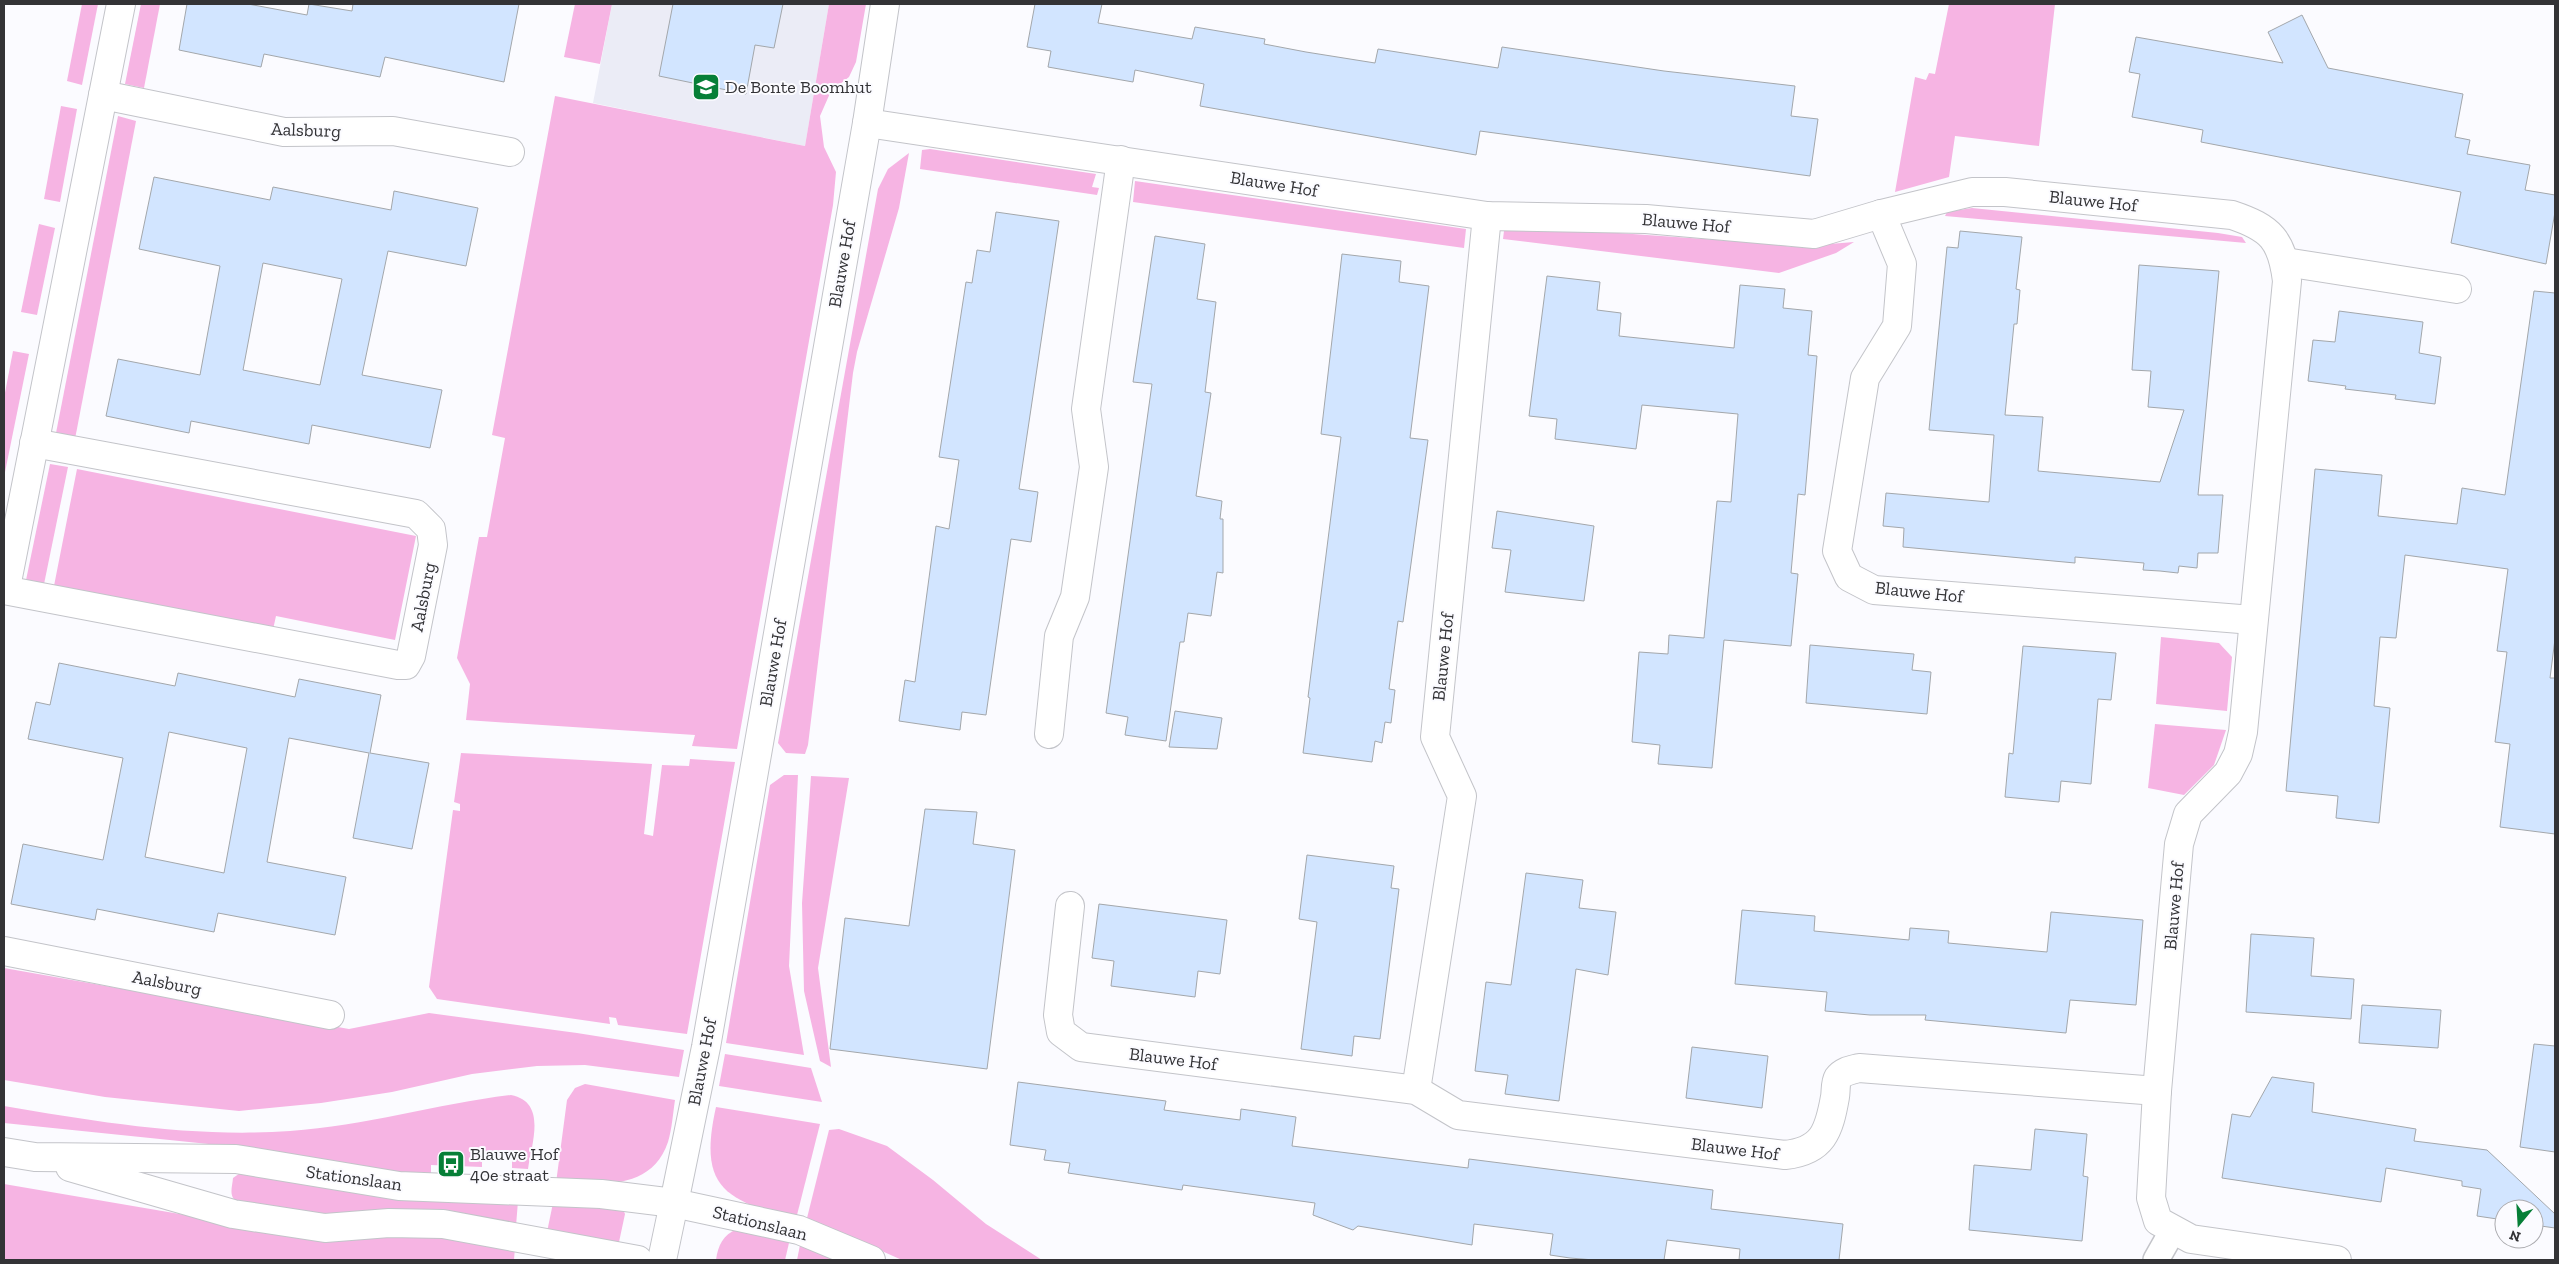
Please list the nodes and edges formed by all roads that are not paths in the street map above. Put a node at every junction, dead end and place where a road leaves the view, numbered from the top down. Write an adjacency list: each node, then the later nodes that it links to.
1 (121, 4): 3 (street, Aalsburg)
2 (885, 4): 4 (street, Blauwe Hof)
3 (103, 95): 5 (street, Aalsburg); 11 (street, Aalsburg)
4 (867, 122): 6 (street, Blauwe Hof); 22 (street, Blauwe Hof)
5 (510, 152)
6 (1121, 160): 8 (street, Blauwe Hof); 14 (street)
7 (1881, 214): 8 (street, Blauwe Hof); 9 (street, Blauwe Hof); 13 (street, Blauwe Hof)
8 (1487, 216): 18 (street, Blauwe Hof)
9 (2285, 262): 10 (street); 13 (street, Blauwe Hof)
10 (2458, 289)
11 (34, 443): 12 (street, Aalsburg); 12 (street, Aalsburg)
12 (4, 589)
13 (2253, 620): 19 (street, Blauwe Hof)
14 (1049, 734)
15 (1070, 906): 18 (street, Blauwe Hof)
16 (4, 951): 17 (street, Aalsburg)
17 (330, 1015)
18 (1416, 1090): 19 (street, Blauwe Hof)
19 (2157, 1091): 23 (street, Blauwe Hof)
20 (4, 1152): 21 (street, Stationslaan)
21 (35, 1157): 22 (street, Stationslaan); 24 (street, Stationslaan)
22 (674, 1203): 25 (street); 26 (street, Stationslaan)
23 (2173, 1230): 27 (lane); 28 (street, Blauwe Hof)
24 (638, 1260)
25 (662, 1260)
26 (872, 1260)
27 (2156, 1260)
28 (2337, 1260)

